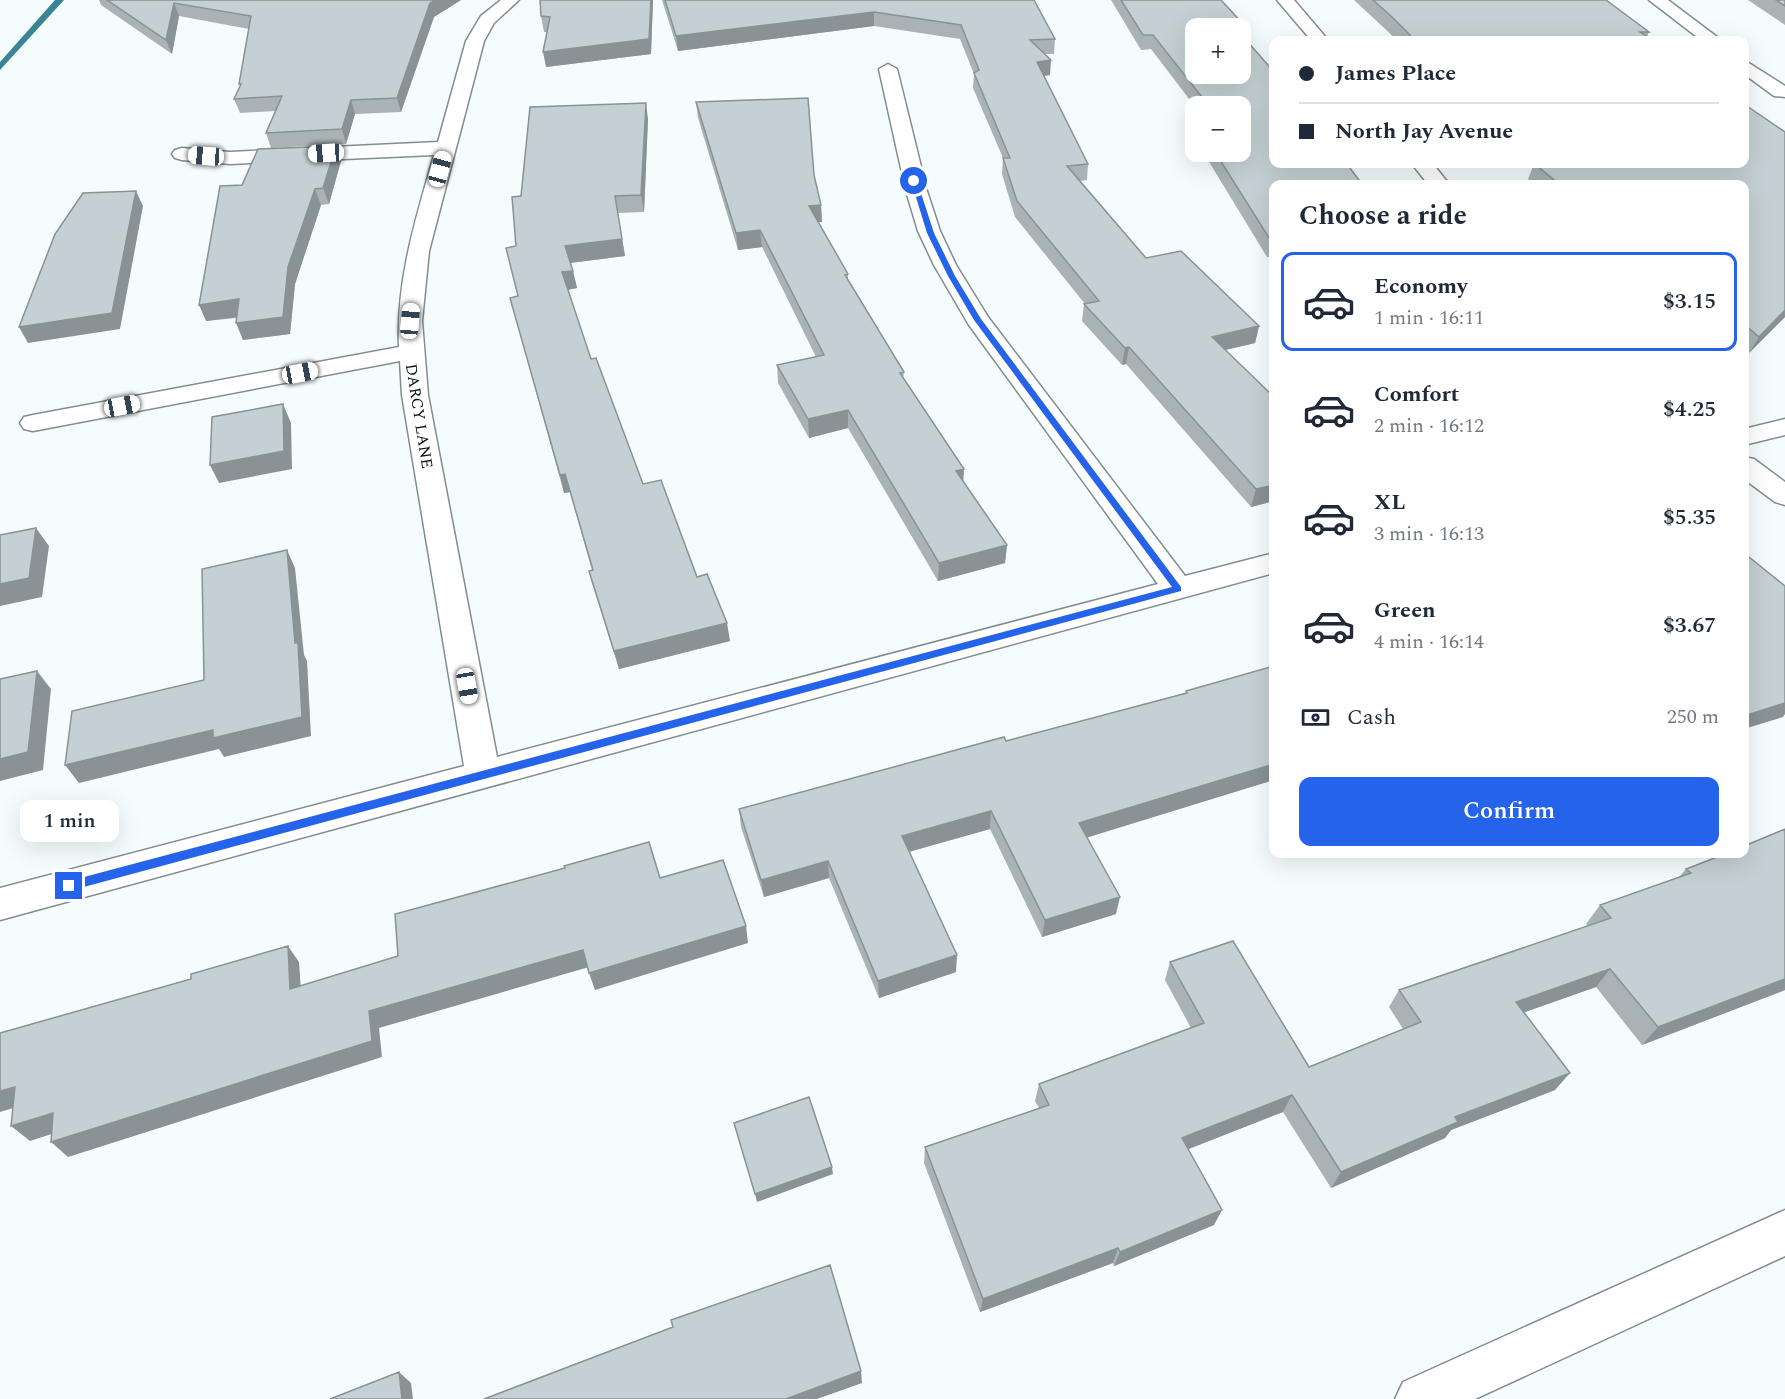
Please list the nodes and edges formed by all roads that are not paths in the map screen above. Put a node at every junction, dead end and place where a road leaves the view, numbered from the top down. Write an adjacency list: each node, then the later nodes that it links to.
1 (507, 0): 10 (street, DARCY LANE)
2 (1285, 0): 4 (street)
3 (1657, 0): 5 (street)
4 (1316, 36)
5 (1706, 36)
6 (1749, 68): 8 (street)
7 (888, 69): 21 (street)
8 (1783, 92): 9 (street)
9 (1754, 93)
10 (445, 148): 11 (street); 14 (street, DARCY LANE)
11 (182, 154)
12 (1425, 168): 13 (street)
13 (1436, 180)
14 (411, 352): 15 (street); 22 (street, DARCY LANE)
15 (33, 423)
16 (1785, 427): 17 (street)
17 (1749, 436)
18 (1749, 469): 19 (street)
19 (1785, 496)
20 (1269, 564): 21 (street)
21 (1178, 589): 22 (street)
22 (483, 775): 23 (street)
23 (0, 904)
24 (1785, 1233): 25 (street)
25 (1420, 1399)

